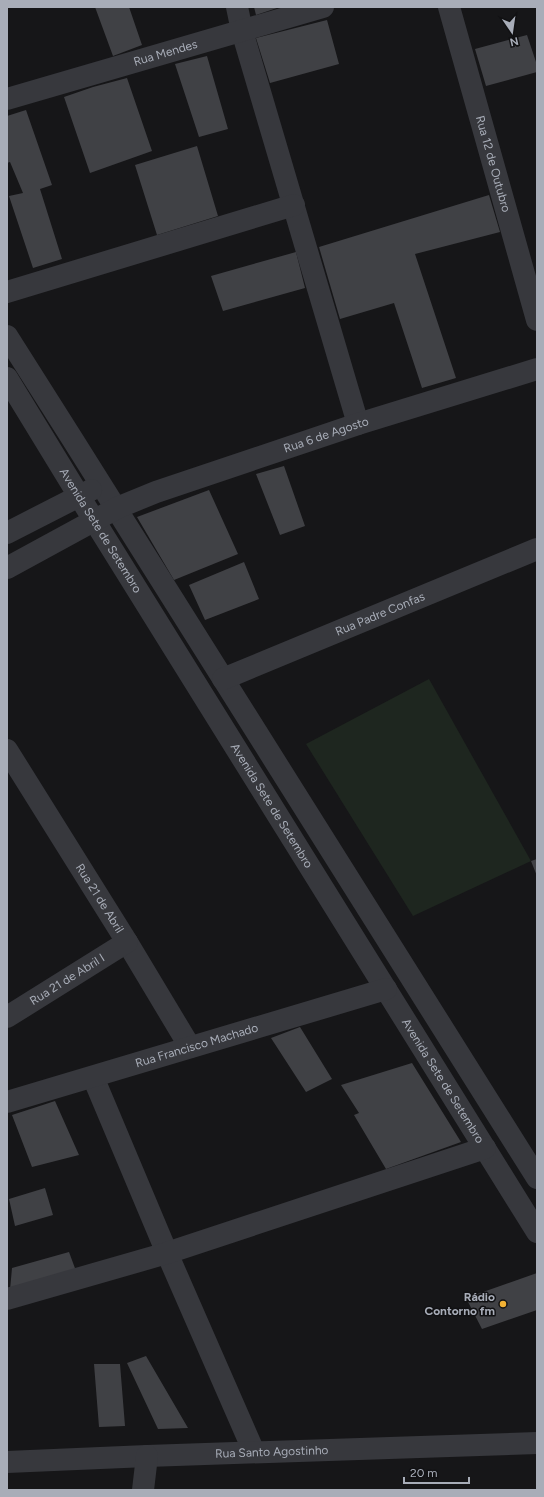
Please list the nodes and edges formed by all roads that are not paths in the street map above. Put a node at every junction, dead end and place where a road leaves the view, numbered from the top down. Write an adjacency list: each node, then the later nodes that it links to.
1 (237, 7): 4 (street)
2 (323, 7): 4 (street, Rua Mendes)
3 (449, 7): 8 (street, Rua 12 de Outubro)
4 (242, 31): 5 (street, Rua Mendes); 6 (street)
5 (7, 99)
6 (294, 206): 7 (street); 12 (street)
7 (7, 292)
8 (537, 320)
9 (7, 336): 13 (street, Avenida Sete de Setembro)
10 (537, 369): 12 (street, Rua 6 de Agosto)
11 (7, 378): 14 (street, Avenida Sete de Setembro)
12 (358, 424): 15 (street, Rua 6 de Agosto)
13 (101, 484): 14 (street); 15 (street, Avenida Sete de Setembro)
14 (79, 496): 16 (street, Avenida Sete de Setembro); 17 (street)
15 (117, 508): 16 (street, Rua 6 de Agosto); 20 (street, Avenida Sete de Setembro)
16 (95, 520): 19 (street, Rua 6 de Agosto); 24 (street, Avenida Sete de Setembro)
17 (7, 534)
18 (537, 548): 20 (street, Rua Padre Confas)
19 (7, 568)
20 (222, 679): 30 (street, Avenida Sete de Setembro)
21 (7, 750): 22 (street, Rua 21 de Abril)
22 (15, 779): 23 (street, Rua 21 de Abril)
23 (127, 942): 25 (street, Rua 21 de Abril I); 26 (street, Rua 21 de Abril)
24 (386, 988): 26 (street, Rua Francisco Machado); 29 (street, Avenida Sete de Setembro)
25 (7, 1017)
26 (190, 1047): 27 (street, Rua Francisco Machado)
27 (93, 1077): 28 (street, Rua Francisco Machado); 32 (street)
28 (7, 1102)
29 (485, 1148): 31 (street, Avenida Sete de Setembro); 32 (street)
30 (537, 1178)
31 (537, 1232)
32 (167, 1253): 33 (street); 35 (street)
33 (7, 1299)
34 (537, 1443): 35 (street, Rua Santo Agostinho)
35 (254, 1452): 36 (street, Rua Santo Agostinho)
36 (147, 1456): 37 (street, Rua Santo Agostinho); 38 (street)
37 (7, 1462)
38 (143, 1490)

